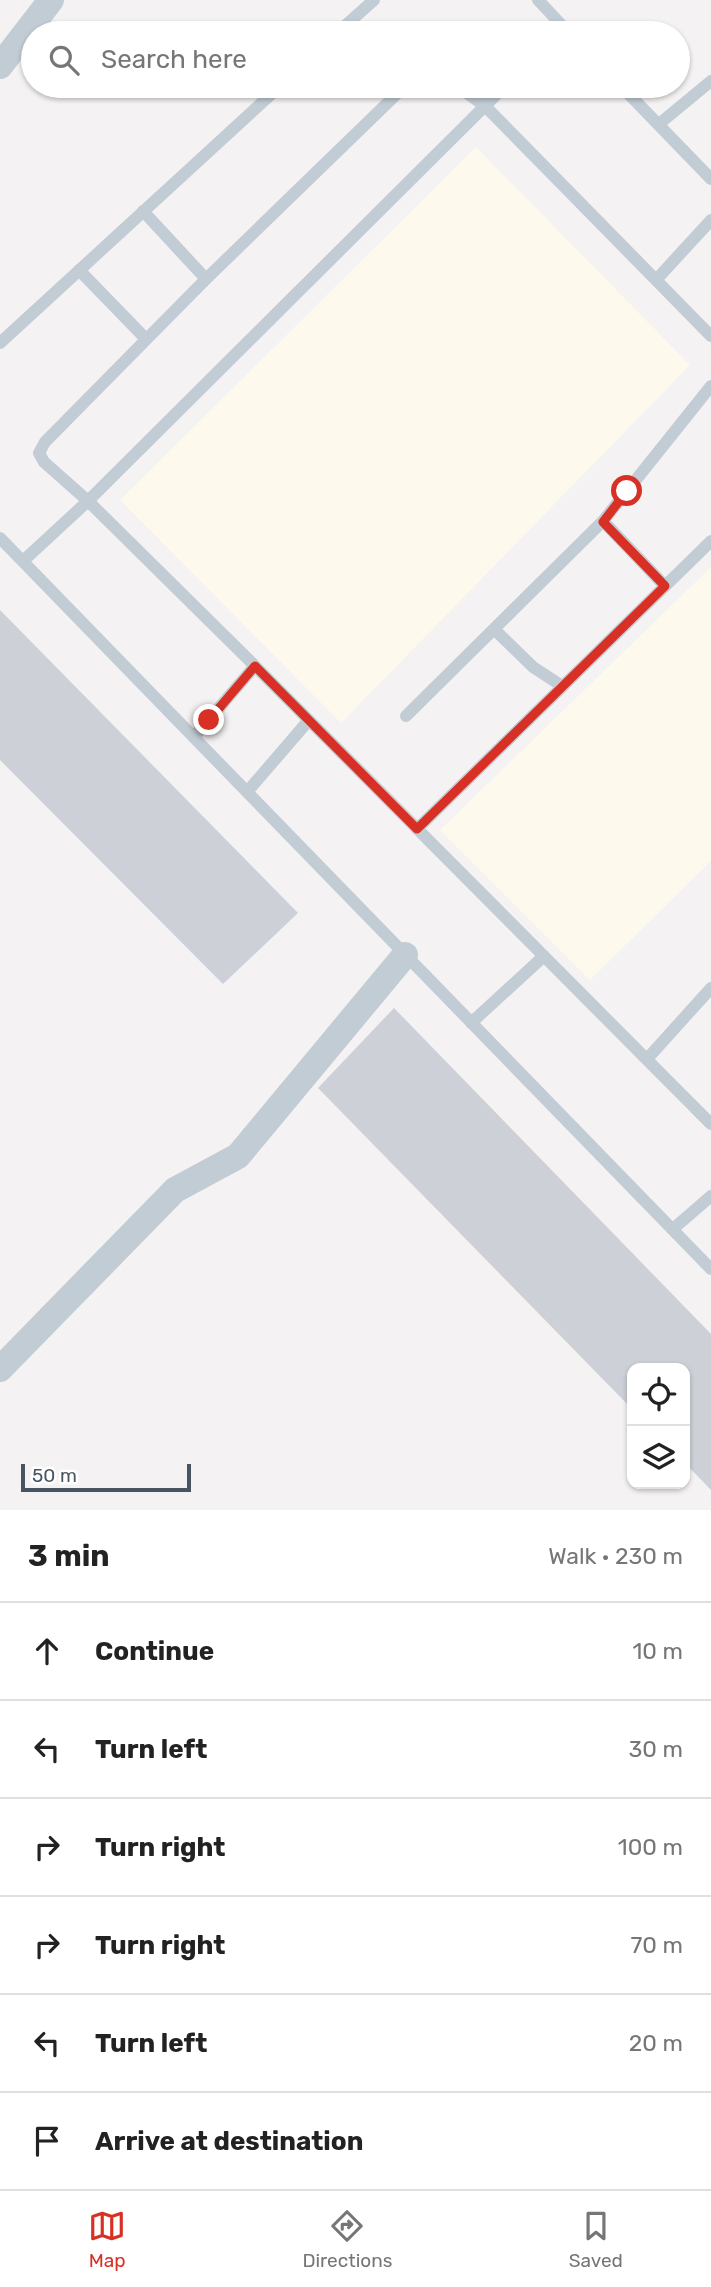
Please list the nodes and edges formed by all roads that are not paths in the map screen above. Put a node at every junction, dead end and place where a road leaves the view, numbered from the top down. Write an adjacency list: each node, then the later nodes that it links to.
1 (374, 0): 5 (lane)
2 (538, 0): 6 (lane)
3 (47, 1): 4 (street)
4 (33, 21)
5 (350, 21)
6 (554, 21)
7 (21, 37): 8 (street)
8 (0, 66)
9 (711, 81): 16 (lane)
10 (267, 98): 18 (lane)
11 (393, 98): 21 (lane)
12 (474, 98): 15 (lane)
13 (494, 98): 15 (lane)
14 (633, 98): 16 (lane)
15 (486, 107): 22 (lane); 27 (lane)
16 (659, 124): 17 (lane)
17 (711, 179)
18 (143, 211): 20 (lane); 21 (lane)
19 (711, 220): 22 (lane)
20 (79, 270): 24 (lane); 25 (lane)
21 (206, 279): 24 (lane)
22 (656, 281): 23 (lane)
23 (711, 336)
24 (146, 340): 27 (lane)
25 (0, 342)
26 (711, 386): 28 (lane)
27 (88, 501): 31 (lane); 34 (lane)
28 (603, 522): 32 (lane); 33 (lane)
29 (0, 538): 31 (lane)
30 (711, 541): 32 (lane)
31 (23, 561): 38 (lane)
32 (665, 586): 35 (lane)
33 (495, 630): 35 (lane); 36 (lane)
34 (255, 666): 37 (lane); 38 (lane)
35 (562, 686): 40 (lane)
36 (406, 716)
37 (309, 720): 39 (lane); 40 (lane)
38 (194, 737): 39 (lane)
39 (247, 792): 41 (lane)
40 (417, 829): 42 (lane)
41 (405, 954): 44 (lane); 50 (street)
42 (544, 956): 44 (lane); 45 (lane)
43 (711, 988): 45 (lane)
44 (471, 1023): 48 (lane)
45 (647, 1059): 46 (lane)
46 (711, 1124)
47 (711, 1196): 48 (lane)
48 (673, 1230): 49 (lane)
49 (711, 1269)
50 (0, 1370)

